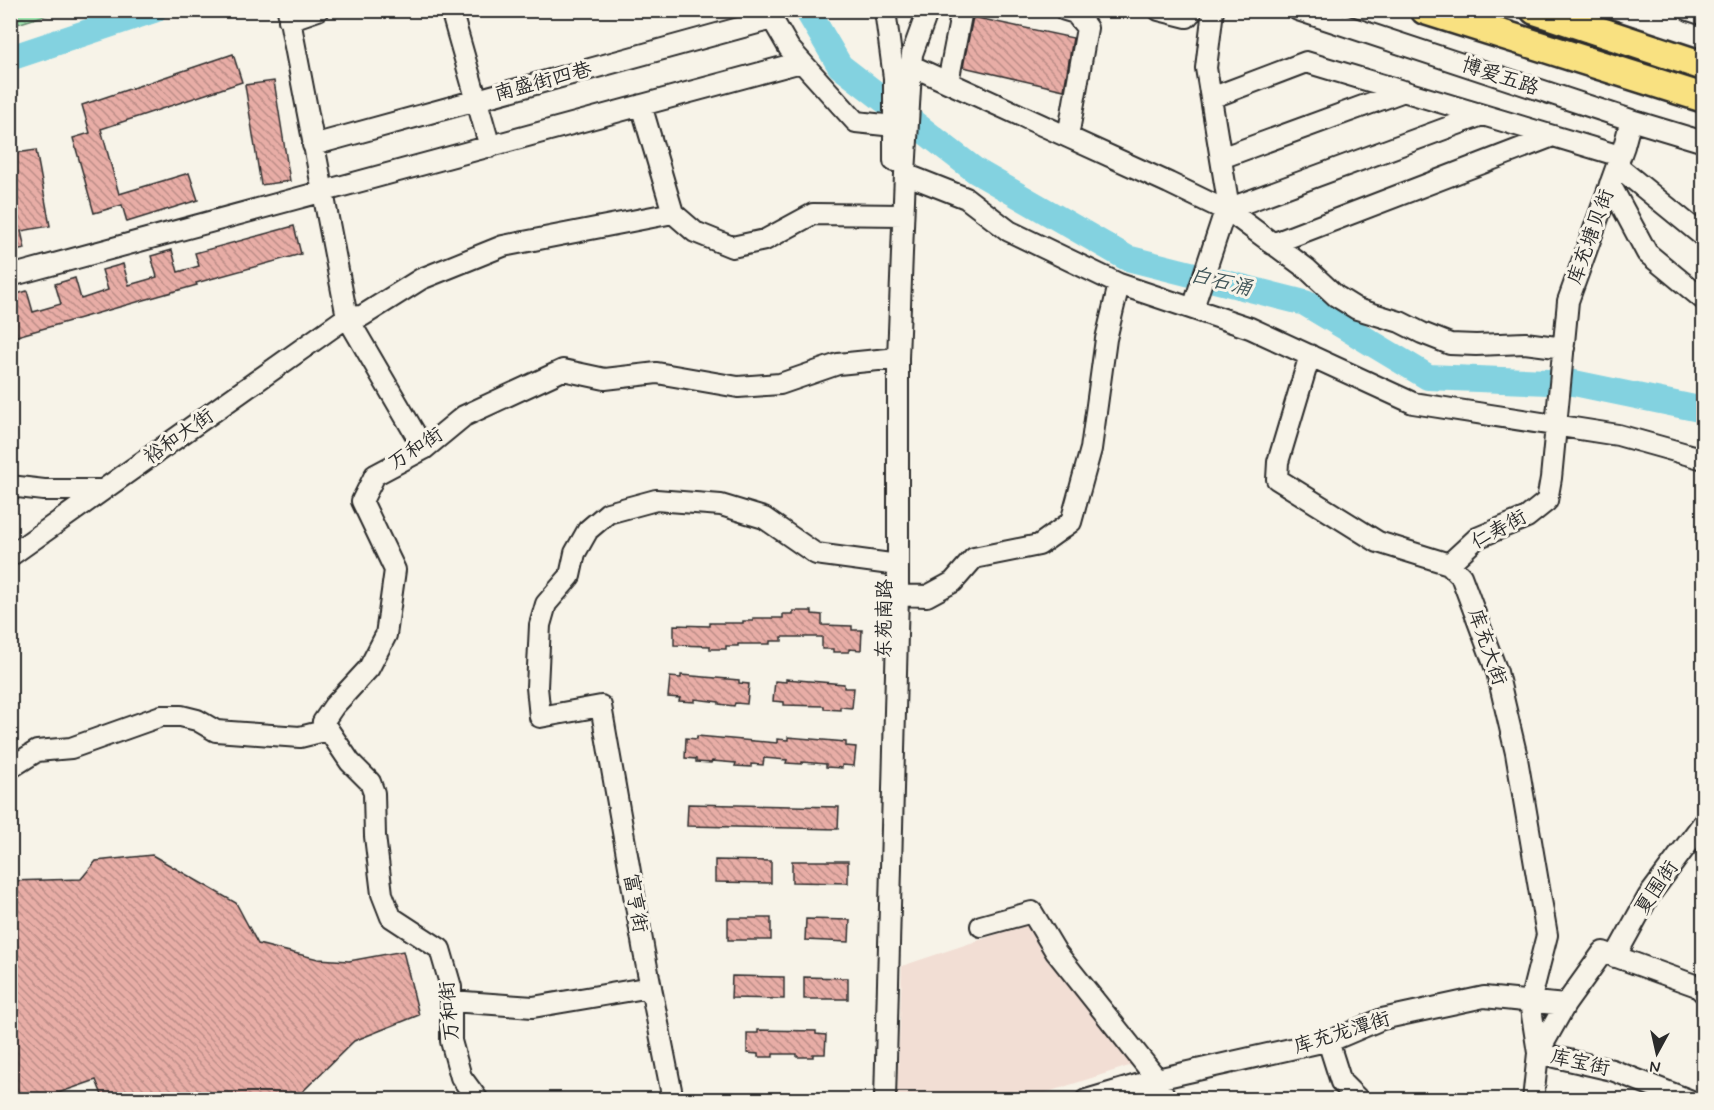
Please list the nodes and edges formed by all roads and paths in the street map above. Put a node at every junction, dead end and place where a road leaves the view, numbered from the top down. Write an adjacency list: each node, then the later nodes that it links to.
1 (318, 10): 14 (street)
2 (451, 10): 24 (street)
3 (885, 10): 19 (street)
4 (928, 10): 19 (street)
5 (963, 10): 20 (street)
6 (1065, 10): 29 (street)
7 (1159, 10): 8 (street)
8 (1194, 10)
9 (1213, 10): 22 (street)
10 (1298, 10): 27 (street, 博爱五路)
11 (1425, 10): 23 (highway)
12 (1535, 10): 18 (highway)
13 (1689, 10): 16 (street)
14 (289, 15): 32 (street)
15 (770, 15): 17 (street); 24 (street, 南盛街四巷)
16 (1704, 15)
17 (801, 62): 25 (street); 30 (street)
18 (1704, 66)
19 (905, 72): 20 (street); 30 (street)
20 (948, 82): 29 (street)
21 (1404, 91): 22 (street); 26 (street); 34 (street)
22 (1211, 98): 34 (street)
23 (1704, 98)
24 (477, 100): 32 (street, 南盛街四巷); 33 (street)
25 (641, 105): 33 (street); 39 (street)
26 (1482, 115): 28 (street); 38 (street)
27 (1631, 120): 31 (street, 博爱五路); 35 (street, 库充塘贝街)
28 (1553, 136): 35 (street); 42 (street)
29 (1068, 137): 38 (street)
30 (898, 138): 36 (street, 东苑南路); 40 (street, 东苑南路)
31 (1704, 142)
32 (313, 145): 37 (street)
33 (490, 147): 37 (street)
34 (1221, 158): 38 (street)
35 (1616, 169): 41 (street); 46 (street); 48 (street, 库充塘贝街)
36 (905, 174): 40 (street, 东苑南路); 44 (street)
37 (322, 193): 43 (street); 47 (street)
38 (1225, 210): 42 (street); 45 (street)
39 (673, 213): 40 (street); 47 (street, 裕和大街)
40 (898, 216): 50 (street, 东苑南路)
41 (1704, 237)
42 (1272, 243): 48 (street)
43 (10, 276)
44 (1119, 284): 45 (street); 59 (street)
45 (1195, 300): 49 (street)
46 (1704, 300)
47 (347, 317): 52 (street); 55 (street, 裕和大街)
48 (1564, 352): 51 (street, 库充塘贝街)
49 (1310, 355): 51 (street); 57 (street)
50 (894, 358): 52 (street, 万和街); 58 (street, 东苑南路)
51 (1555, 425): 53 (street); 57 (street, 仁寿街)
52 (424, 449): 60 (street, 万和街)
53 (1704, 459)
54 (10, 486): 55 (street)
55 (103, 490): 56 (street, 裕和大街)
56 (10, 556)
57 (1449, 564): 68 (street, 库充大街)
58 (892, 565): 59 (street, 东苑南路); 65 (street, 富亨街); 75 (street, 东苑南路)
59 (898, 595): 76 (street, 东苑南路)
60 (328, 730): 61 (street); 67 (street, 万和街)
61 (10, 768)
62 (1704, 822): 64 (street, 夏围街)
63 (981, 926): 72 (street)
64 (1609, 955): 66 (street); 69 (street, 库充大街)
65 (651, 987): 67 (street); 74 (street, 富亨街)
66 (1704, 993)
67 (451, 1002): 73 (street, 万和街)
68 (1530, 1002): 69 (street, 库充龙潭街); 70 (street, 库充龙潭街); 71 (street, 库充大街)
69 (1565, 1005): 71 (street, 库充大街)
70 (1328, 1041): 72 (street, 库充龙潭街); 79 (street)
71 (1538, 1053): 80 (street, 库充大街); 81 (street, 库宝街)
72 (1157, 1079): 77 (street, 库充龙潭街); 78 (street)
73 (478, 1100)
74 (673, 1100)
75 (875, 1100)
76 (885, 1100)
77 (1086, 1100)
78 (1166, 1100)
79 (1359, 1100)
80 (1533, 1100)
81 (1689, 1100)

